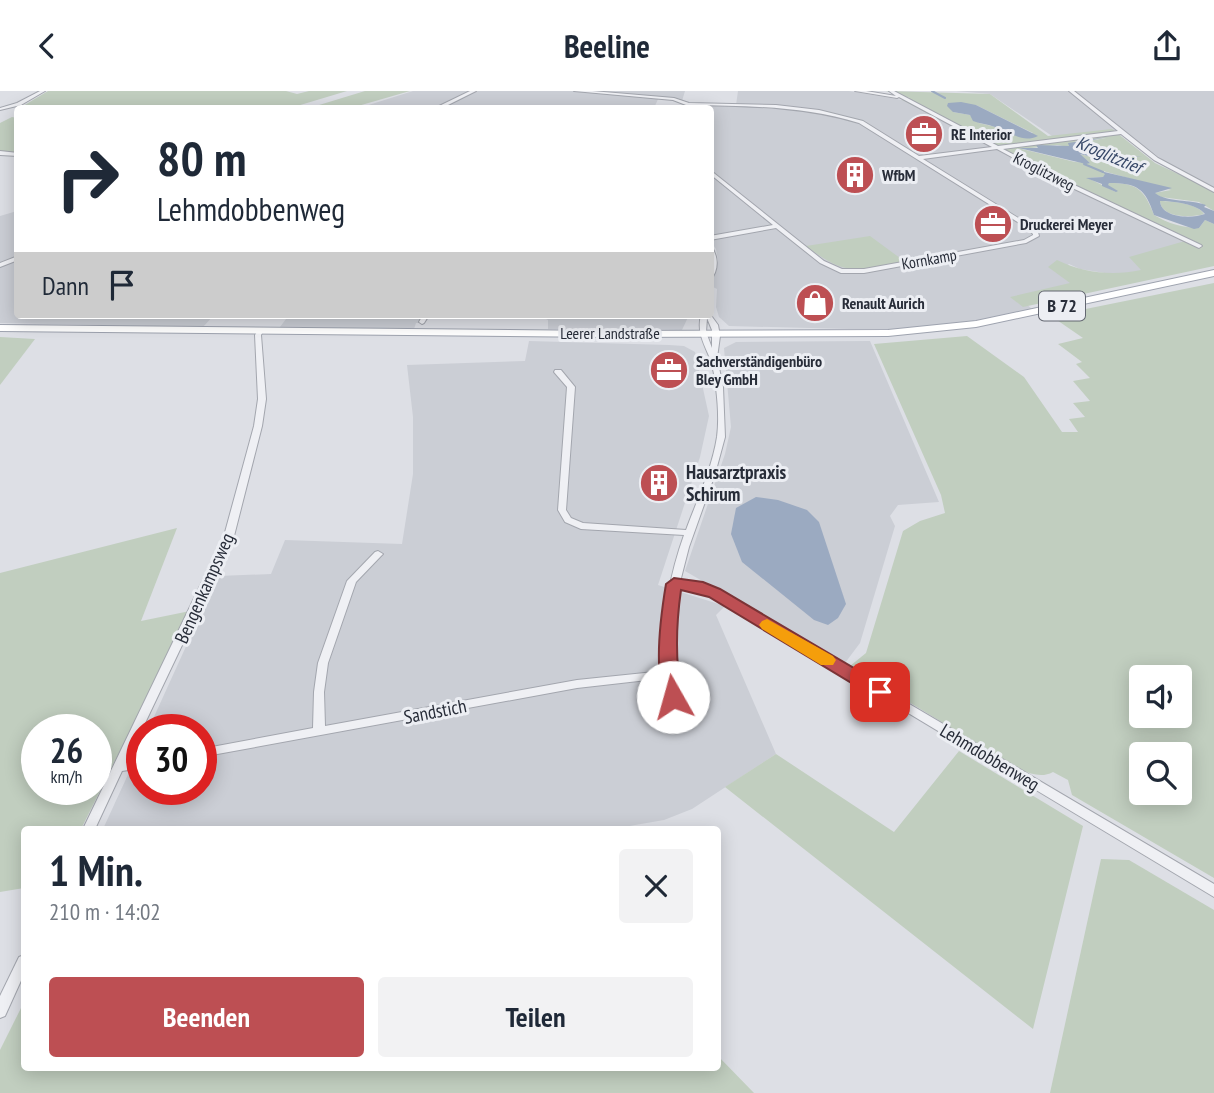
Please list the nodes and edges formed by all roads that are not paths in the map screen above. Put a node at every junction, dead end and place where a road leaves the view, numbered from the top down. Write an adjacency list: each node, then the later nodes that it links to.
1 (43, 91): 8 (street)
2 (474, 91): 9 (street)
3 (576, 91): 10 (street, Kornkamp)
4 (857, 91): 7 (street)
5 (891, 91): 7 (street, Kroglitzweg)
6 (1071, 91): 12 (street)
7 (904, 99): 13 (street, Kroglitzweg)
8 (15, 105)
9 (444, 105)
10 (685, 105)
11 (714, 106): 14 (street, Kornkamp)
12 (1122, 132): 13 (street); 16 (street)
13 (997, 147): 14 (street); 19 (street, Kroglitzweg)
14 (918, 158): 17 (street, Kornkamp)
15 (714, 174): 17 (street, Kornkamp)
16 (1213, 189)
17 (776, 226): 18 (street)
18 (714, 237)
19 (1199, 246)
20 (1214, 274): 26 (main road, Leerer Landstraße / B 72)
21 (705, 319): 25 (street)
22 (708, 319): 26 (street)
23 (0, 328): 24 (main road, Leerer Landstraße / B 72)
24 (261, 330): 25 (main road, Leerer Landstraße / B 72); 37 (street, Bengenkampsweg)
25 (702, 333): 26 (main road, Leerer Landstraße / B 72); 27 (street)
26 (716, 333): 27 (street)
27 (713, 358): 29 (street)
28 (558, 372): 29 (street)
29 (690, 533): 31 (street)
30 (378, 554): 34 (street)
31 (674, 584): 32 (street); 39 (street, Lehmdobbenweg)
32 (668, 674): 33 (street); 34 (street, Sandstich)
33 (673, 697)
34 (319, 733): 35 (street, Sandstich)
35 (217, 750)
36 (126, 766): 37 (street)
37 (120, 767): 38 (street, Bengenkampsweg)
38 (90, 826)
39 (1214, 891)
40 (21, 967): 41 (street)
41 (0, 1011)

